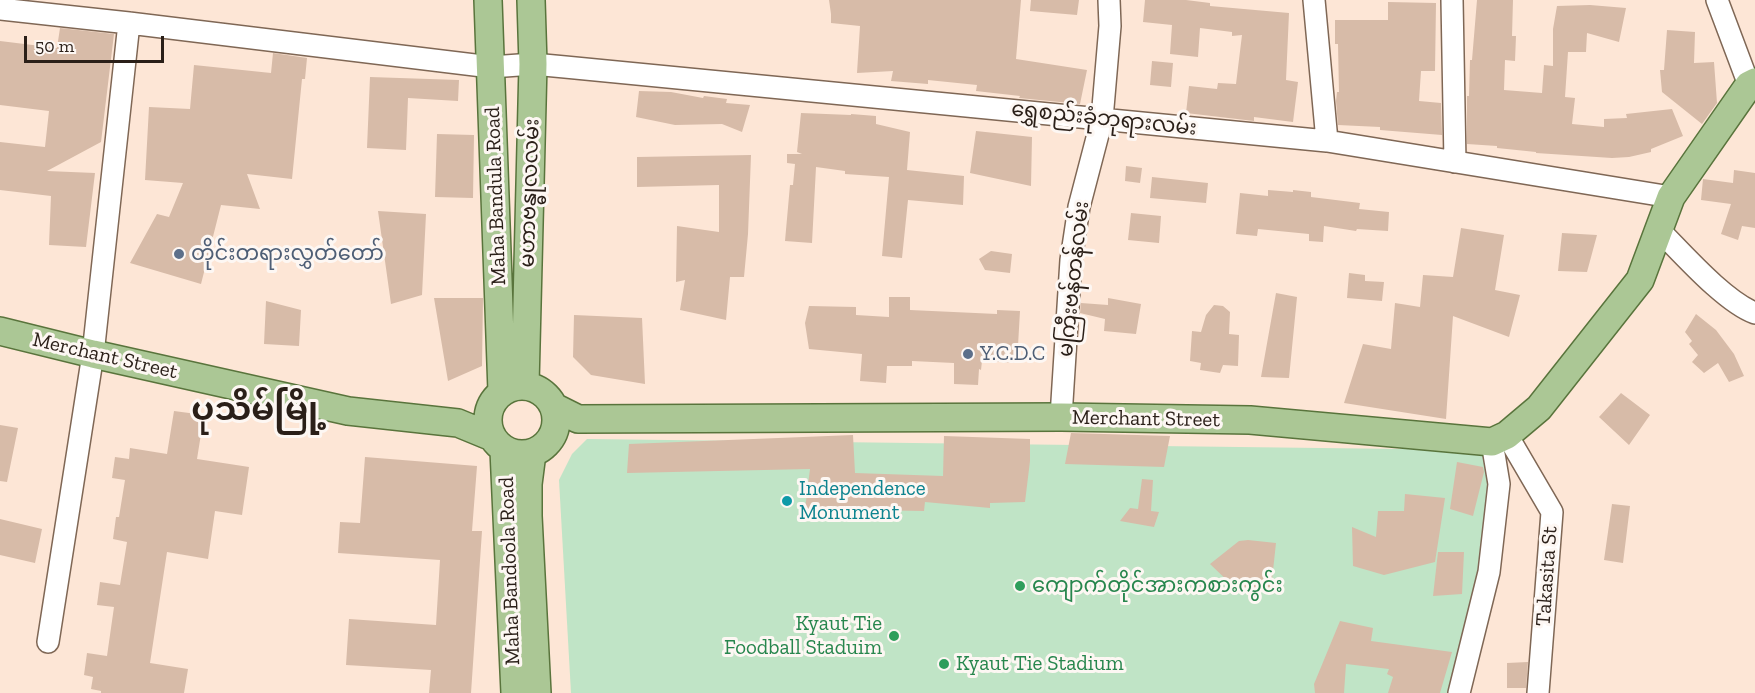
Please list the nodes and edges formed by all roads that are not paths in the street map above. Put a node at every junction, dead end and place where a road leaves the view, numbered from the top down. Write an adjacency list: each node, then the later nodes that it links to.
1 (488, 0): 10 (main road, Maha Bandula Road)
2 (531, 0): 9 (main road, မဟာဗန္ဓုလလမ်း)
3 (1109, 0): 12 (street, မကြီးဗန်တန်လမ်း)
4 (1314, 0): 13 (street)
5 (1452, 0): 14 (street)
6 (1717, 0): 11 (street)
7 (0, 9): 8 (street, ရွှေစည်းခုံဘုရားလမ်း)
8 (129, 23): 10 (street, ရွှေစည်းခုံဘုရားလမ်း); 19 (street)
9 (533, 64): 10 (street, ရွှေစည်းခုံဘုရားလမ်း); 12 (street, ရွှေစည်းခုံဘုရားလမ်း); 21 (main road, မဟာဗန္ဓုလလမ်း)
10 (491, 67): 21 (main road, Maha Bandula Road)
11 (1752, 84): 15 (main road)
12 (1102, 119): 13 (street, ရွှေစည်းခုံဘုရားလမ်း); 22 (street, မကြီးဗန်တန်လမ်း)
13 (1327, 141): 14 (street, ရွှေစည်းခုံဘုရားလမ်း)
14 (1455, 162): 15 (street, ရွှေစည်းခုံဘုရားလမ်း)
15 (1671, 197): 16 (main road)
16 (1660, 231): 17 (street); 25 (main road)
17 (1752, 316)
18 (0, 331): 19 (main road, Merchant Street)
19 (93, 354): 21 (main road, Merchant Street); 27 (street)
20 (554, 407): 21 (main road); 23 (main road); 24 (main road)
21 (502, 415): 26 (main road); 28 (main road, Maha Bandoola Road)
22 (1061, 417): 23 (main road, Merchant Street); 25 (main road, Merchant Street)
23 (578, 418): 24 (main road)
24 (552, 434): 26 (main road)
25 (1500, 439): 30 (street); 31 (street, Takasita St)
26 (532, 453): 29 (main road, Maha Bandoola Road)
27 (48, 642)
28 (515, 693)
29 (537, 693)
30 (1459, 693)
31 (1538, 693)

